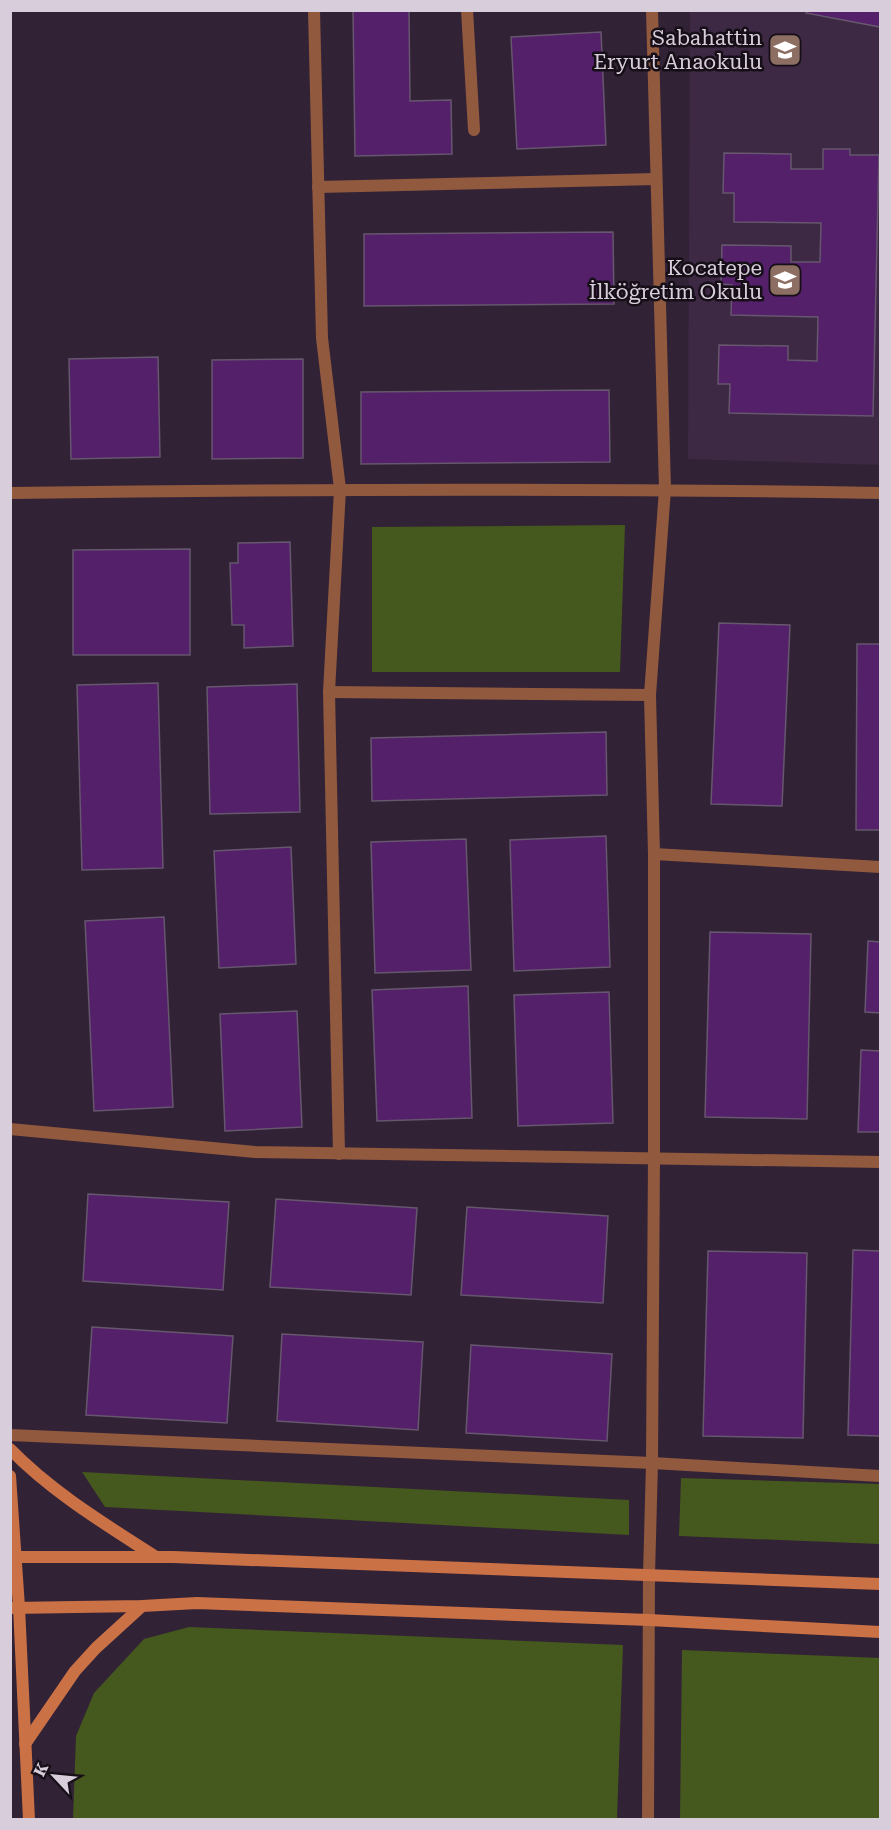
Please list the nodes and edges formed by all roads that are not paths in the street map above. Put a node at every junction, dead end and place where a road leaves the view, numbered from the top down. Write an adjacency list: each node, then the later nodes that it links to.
1 (314, 10): 6 (street)
2 (467, 10): 4 (street)
3 (652, 10): 5 (street)
4 (474, 130)
5 (656, 179): 6 (street); 8 (street)
6 (318, 188): 7 (street)
7 (340, 489): 8 (street); 9 (street); 11 (street)
8 (665, 489): 10 (street); 12 (street)
9 (10, 493)
10 (880, 493)
11 (329, 692): 12 (street); 16 (street)
12 (650, 695): 13 (street)
13 (654, 854): 14 (street); 17 (street)
14 (880, 867)
15 (10, 1129): 16 (street)
16 (339, 1154): 17 (street)
17 (654, 1157): 18 (street); 21 (street)
18 (880, 1162)
19 (10, 1435): 21 (street)
20 (10, 1449): 25 (street)
21 (652, 1464): 23 (street); 26 (street)
22 (10, 1476): 24 (street)
23 (880, 1476)
24 (13, 1557): 25 (street); 29 (street)
25 (157, 1557): 26 (street)
26 (649, 1575): 27 (street); 30 (street)
27 (880, 1584)
28 (142, 1606): 29 (street); 30 (street); 32 (street)
29 (15, 1608): 32 (street)
30 (649, 1620): 31 (street); 34 (street)
31 (880, 1632)
32 (25, 1744): 33 (street)
33 (29, 1820)
34 (648, 1820)

